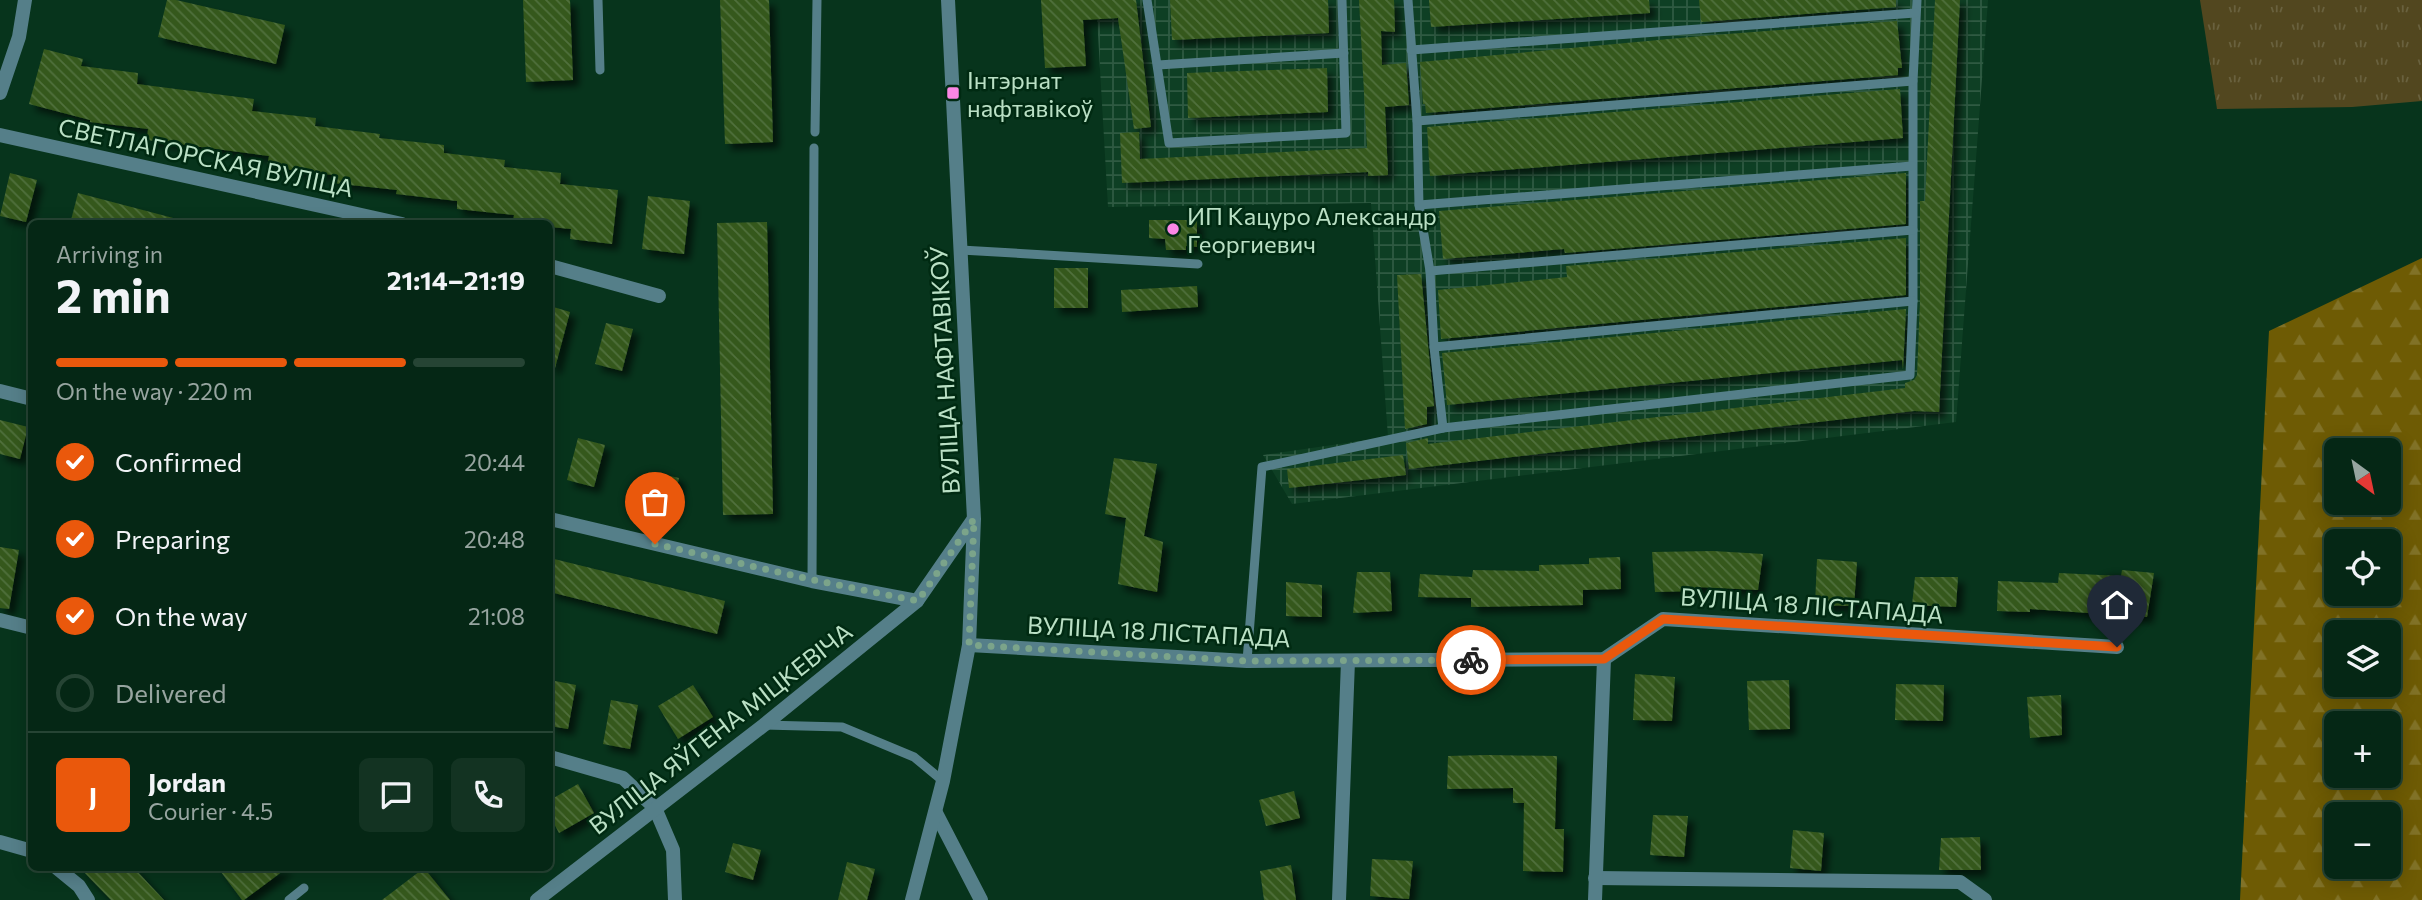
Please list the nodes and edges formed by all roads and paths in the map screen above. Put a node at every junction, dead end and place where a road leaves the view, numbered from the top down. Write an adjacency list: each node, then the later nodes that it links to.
1 (25, 0): 15 (street)
2 (598, 0): 13 (lane)
3 (817, 0): 17 (lane)
4 (948, 0): 24 (street, ВУЛІЦА НАФТАВІКОЎ)
5 (1147, 0): 12 (lane)
6 (1342, 0): 11 (lane)
7 (1408, 0): 10 (lane)
8 (1916, 0): 9 (lane)
9 (1915, 13): 10 (lane); 14 (lane)
10 (1411, 50): 16 (lane)
11 (1343, 53): 12 (lane); 12 (lane)
12 (1158, 65)
13 (600, 71)
14 (1913, 81): 16 (lane); 20 (lane)
15 (0, 93)
16 (1417, 121): 21 (lane)
17 (815, 132)
18 (0, 135): 22 (street, СВЕТЛАГОРСКАЯ ВУЛІЦА)
19 (814, 148): 36 (lane)
20 (1912, 166): 21 (lane); 23 (lane)
21 (1419, 205): 27 (lane)
22 (384, 220)
23 (1913, 230): 27 (lane); 29 (lane)
24 (961, 250): 25 (lane); 34 (street, ВУЛІЦА НАФТАВІКОЎ)
25 (1198, 264)
26 (553, 266): 28 (street)
27 (1430, 271): 30 (lane)
28 (659, 296)
29 (1913, 301): 30 (lane); 33 (lane)
30 (1434, 347): 33 (lane)
31 (0, 391): 32 (street)
32 (28, 398)
33 (1443, 428): 43 (lane)
34 (974, 519): 37 (street, ВУЛІЦА ЯЎГЕНА МІЦКЕВІЧА); 40 (street, ВУЛІЦА НАФТАВІКОЎ)
35 (553, 520): 36 (street)
36 (813, 580): 37 (street)
37 (918, 601): 45 (street, ВУЛІЦА ЯЎГЕНА МІЦКЕВІЧА)
38 (0, 620): 39 (street)
39 (28, 627)
40 (969, 645): 43 (street, ВУЛІЦА 18 ЛІСТАПАДА); 47 (street, ВУЛІЦА НАФТАВІКОЎ)
41 (2117, 647): 42 (street, ВУЛІЦА 18 ЛІСТАПАДА)
42 (1604, 659): 44 (street, ВУЛІЦА 18 ЛІСТАПАДА); 53 (street)
43 (1247, 661): 44 (street, ВУЛІЦА 18 ЛІСТАПАДА)
44 (1348, 661): 61 (street)
45 (764, 725): 47 (lane); 48 (street, ВУЛІЦА ЯЎГЕНА МІЦКЕВІЧА)
46 (553, 758): 48 (street)
47 (943, 781): 49 (street, ВУЛІЦА НАФТАВІКОЎ)
48 (655, 808): 57 (street, ВУЛІЦА ЯЎГЕНА МІЦКЕВІЧА); 58 (street)
49 (936, 813): 59 (street, ВУЛІЦА НАФТАВІКОЎ); 60 (street)
50 (0, 842): 51 (street)
51 (28, 850)
52 (61, 871): 55 (street)
53 (1595, 878): 62 (street); 63 (street)
54 (304, 888): 56 (lane)
55 (88, 900)
56 (289, 900)
57 (537, 900)
58 (675, 900)
59 (912, 900)
60 (981, 900)
61 (1339, 900)
62 (1595, 900)
63 (1985, 900)

